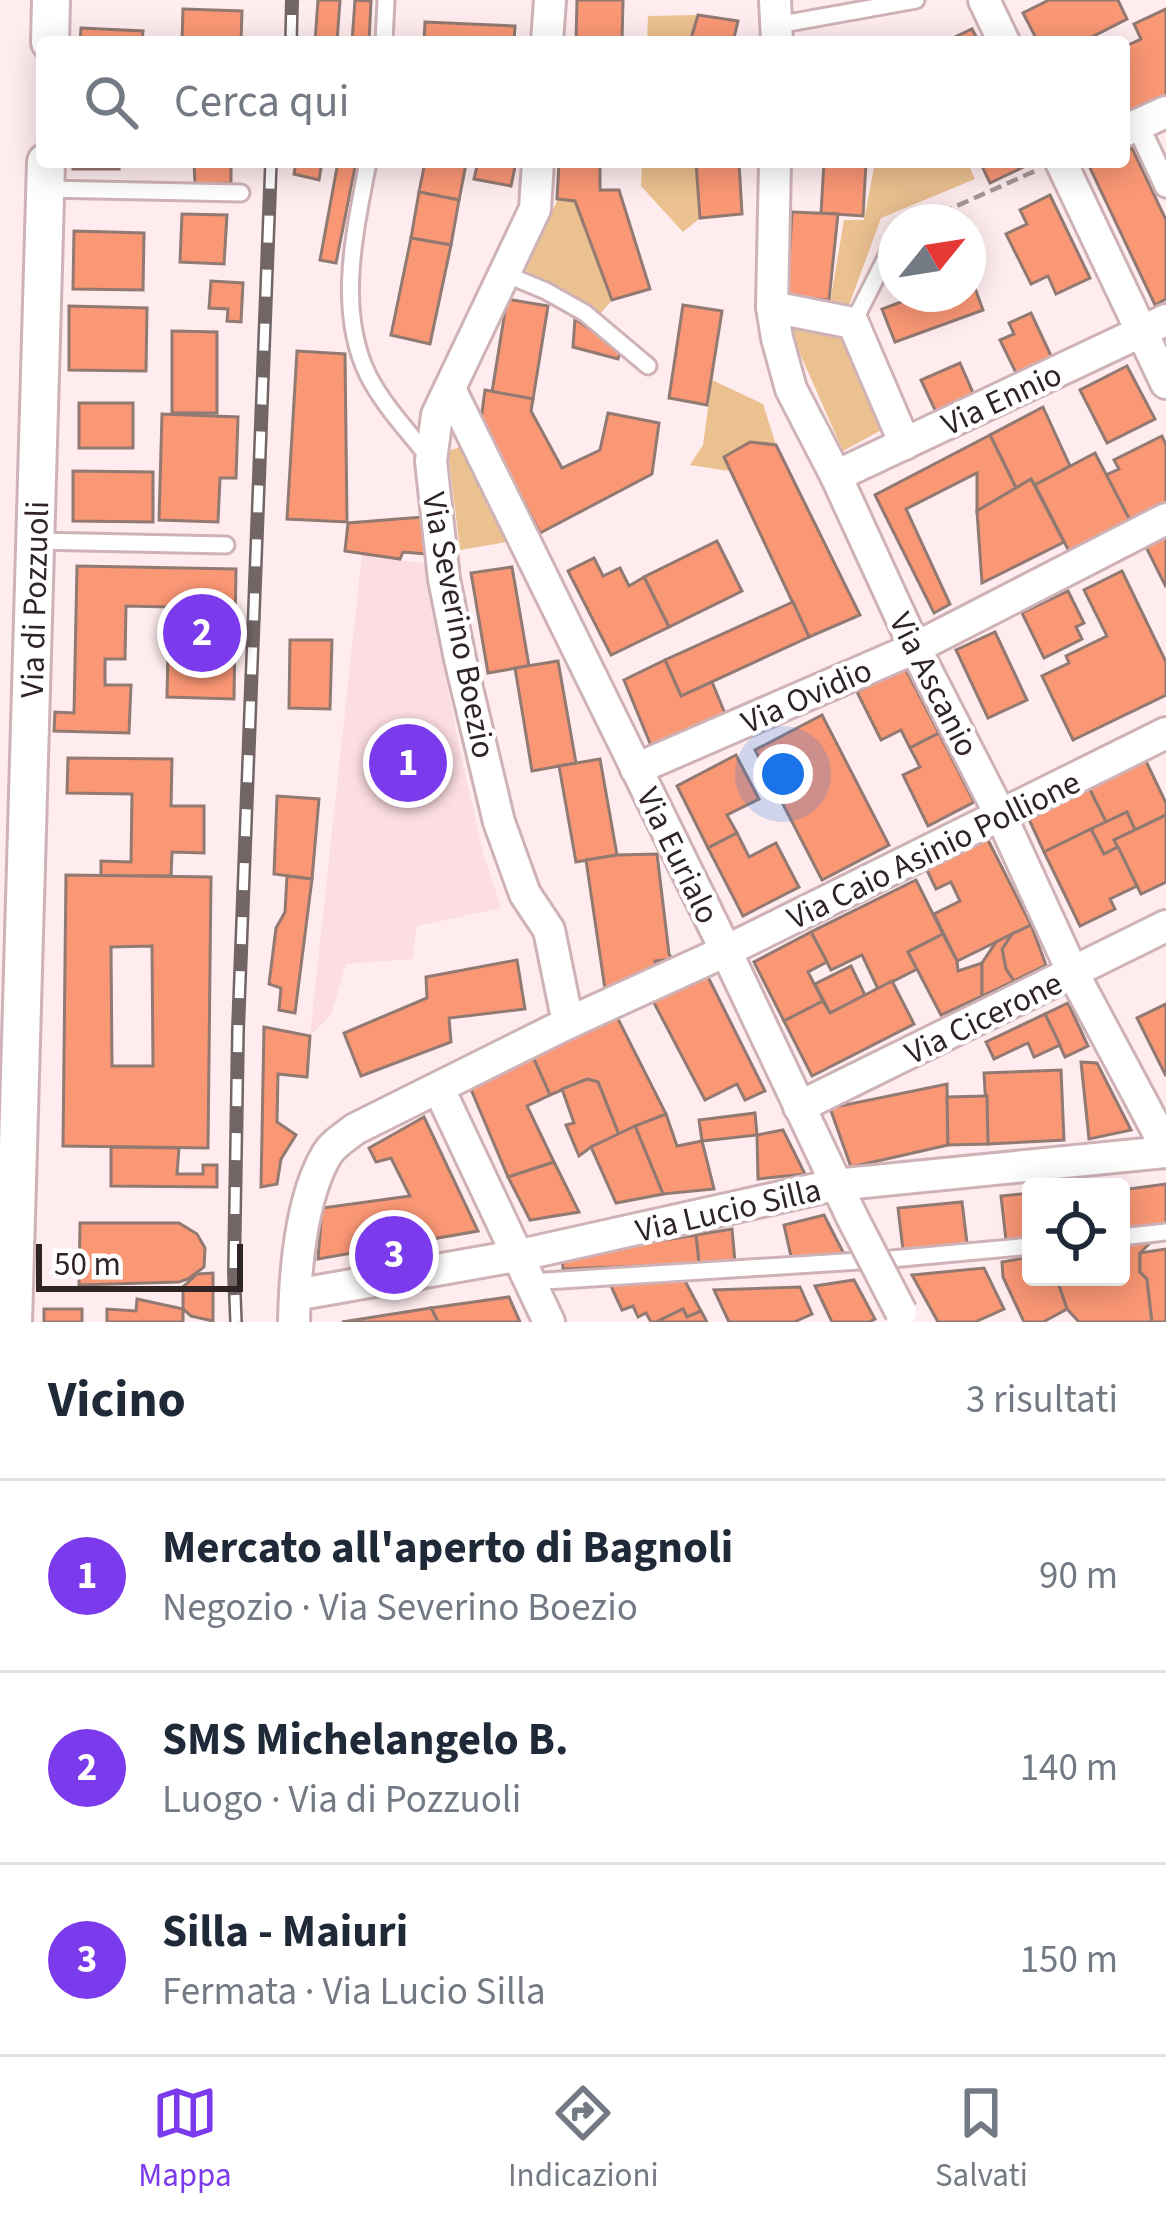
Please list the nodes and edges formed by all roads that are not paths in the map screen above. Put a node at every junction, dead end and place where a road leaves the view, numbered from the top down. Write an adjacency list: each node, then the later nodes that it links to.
1 (51, 0): 7 (street)
2 (386, 0): 8 (lane)
3 (550, 0): 9 (street)
4 (916, 0): 6 (lane)
5 (984, 0): 10 (street)
6 (777, 22)
7 (50, 36)
8 (384, 36)
9 (547, 36)
10 (1001, 36)
11 (1166, 112): 12 (street)
12 (1134, 136): 18 (street)
13 (367, 168): 29 (lane)
14 (538, 168): 20 (street, Via Severino Boezio)
15 (775, 168): 22 (street)
16 (1050, 168): 24 (street)
17 (46, 176): 19 (lane); 32 (street, Via di Pozzuoli)
18 (1166, 186)
19 (241, 193)
20 (505, 274): 25 (lane); 27 (street, Via Severino Boezio)
21 (878, 274): 23 (lane)
22 (772, 307): 23 (street); 30 (street, Via Ascanio)
23 (853, 323): 28 (street)
24 (1154, 326): 26 (street); 28 (street, Via Ennio)
25 (647, 366)
26 (1166, 383)
27 (444, 402): 29 (street, Via Severino Boezio); 36 (street, Via Eurialo)
28 (905, 444): 30 (street, Via Ennio)
29 (431, 461): 41 (street, Via Severino Boezio)
30 (836, 476): 34 (street, Via Ascanio)
31 (1166, 519): 34 (street, Via Ovidio)
32 (35, 541): 33 (lane); 52 (street, Via di Pozzuoli)
33 (226, 545)
34 (915, 647): 36 (street, Via Ovidio); 37 (street, Via Ascanio)
35 (1166, 733): 37 (street, Via Caio Asinio Pollione)
36 (636, 769): 39 (street, Via Eurialo)
37 (1001, 815): 39 (street, Via Caio Asinio Pollione); 40 (street, Via Ascanio)
38 (1166, 926): 40 (street, Via Cicerone)
39 (726, 951): 41 (street, Via Caio Asinio Pollione); 43 (street, Via Eurialo)
40 (1073, 973): 43 (street, Via Cicerone); 44 (street, Via Ascanio)
41 (568, 1023): 42 (street, Via Caio Asinio Pollione)
42 (439, 1089): 49 (street); 50 (street, Via Caio Asinio Pollione)
43 (799, 1107): 45 (street, Via Eurialo)
44 (1166, 1150): 45 (street, Via Lucio Silla)
45 (835, 1185): 49 (street, Via Lucio Silla); 51 (street, Via Eurialo, bridge)
46 (1166, 1232): 47 (lane)
47 (1130, 1236)
48 (1022, 1247): 49 (lane)
49 (523, 1269): 50 (street, Via Lucio Silla); 53 (street)
50 (295, 1308)
51 (903, 1317)
52 (13, 1322)
53 (549, 1322)

